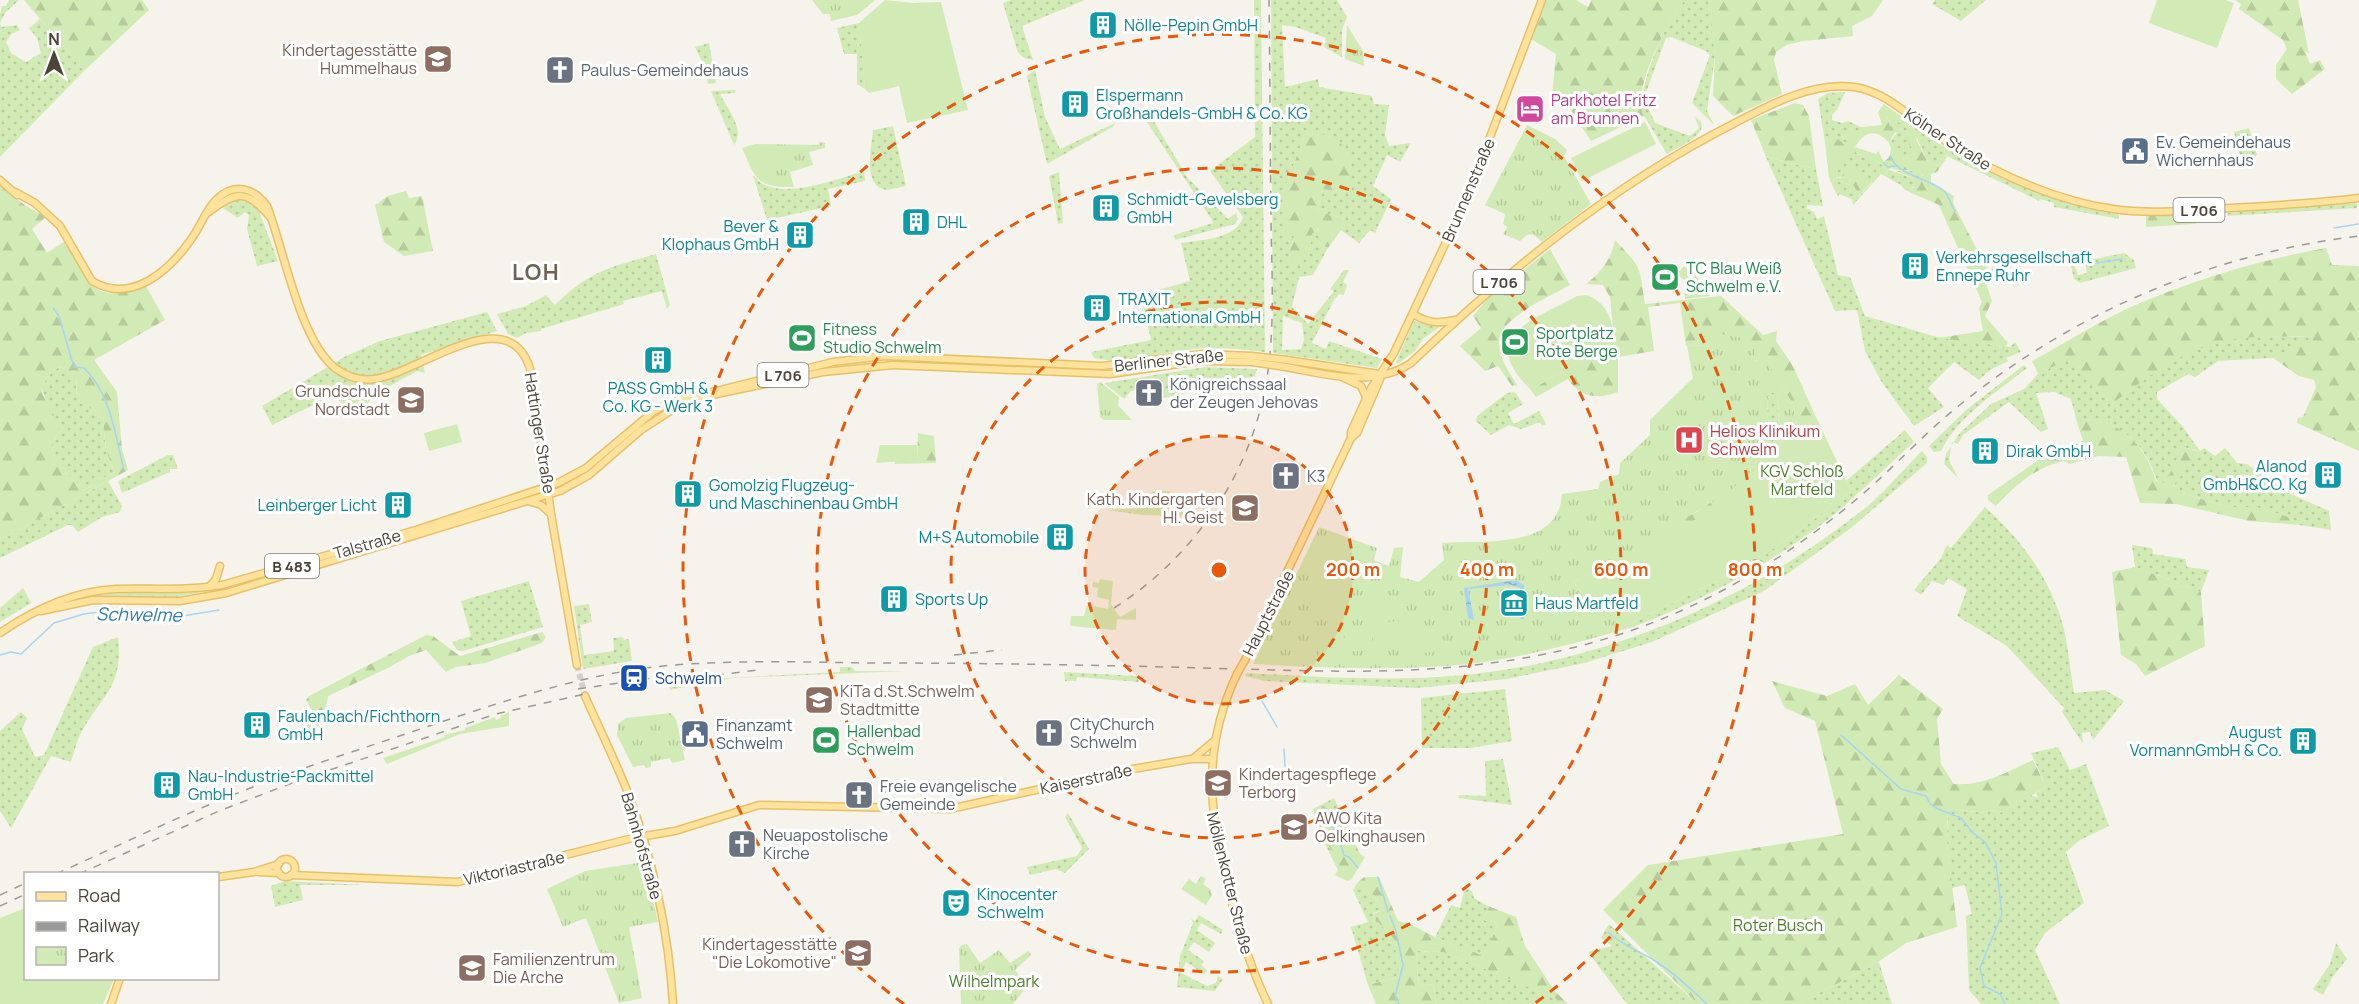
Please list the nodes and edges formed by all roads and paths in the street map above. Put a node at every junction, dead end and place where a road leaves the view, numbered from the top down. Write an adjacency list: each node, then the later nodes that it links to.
1 (1542, 0): 4 (main road, Brunnenstraße)
2 (0, 180): 12 (main road, Hattinger Straße)
3 (2359, 198): 5 (main road, Kölner Straße / L 706)
4 (1413, 314): 5 (main road); 9 (main road, Brunnenstraße)
5 (1456, 320): 9 (main road, L 706)
6 (1252, 359): 7 (main road, Berliner Straße / L 706, bridge); 12 (main road, Berliner Straße / L 706); 13 (main road, Berliner Straße / L 706)
7 (1287, 364): 8 (main road, Berliner Straße / L 706); 9 (main road, Berliner Straße / L 706)
8 (1342, 377): 9 (main road, Berliner Straße / L 706); 10 (main road, L 706)
9 (1381, 377): 10 (main road, Hauptstraße); 11 (main road, Hauptstraße)
10 (1366, 397): 11 (main road, Hauptstraße)
11 (1351, 438): 23 (main road, Hauptstraße, bridge)
12 (549, 485): 13 (main road, Hattinger Straße); 17 (main road, Talstraße / B 483)
13 (550, 494): 14 (main road, Talstraße / L 706); 15 (main road, Hattinger Straße)
14 (527, 501): 15 (main road); 17 (main road, Talstraße / B 483)
15 (552, 514): 21 (main road, Hattinger Straße)
16 (220, 566): 18 (main road)
17 (235, 586): 18 (main road, Talstraße / B 483); 19 (main road, Talstraße / B 483)
18 (207, 588): 19 (main road, Talstraße / B 483)
19 (41, 610): 20 (main road, Talstraße / B 483)
20 (0, 633)
21 (577, 666)
22 (585, 696): 27 (main road, Bahnhofstraße)
23 (1214, 741): 24 (main road); 25 (main road, Hauptstraße)
24 (1191, 759): 25 (main road, Kaiserstraße); 27 (main road, Kaiserstraße)
25 (1212, 759): 26 (main road, Hauptstraße)
26 (1210, 794): 38 (main road, Möllenkotter Straße)
27 (641, 837): 33 (main road, Viktoriastraße); 37 (main road, Bahnhofstraße)
28 (279, 864): 29 (main road); 30 (main road); 31 (main road)
29 (295, 866): 32 (main road); 33 (main road, Viktoriastraße)
30 (255, 872): 31 (main road); 34 (main road)
31 (279, 873): 32 (main road)
32 (291, 875): 33 (main road, Viktoriastraße)
33 (312, 875)
34 (219, 878)
35 (119, 980): 36 (main road)
36 (111, 1004)
37 (673, 1004)
38 (1268, 1004)

